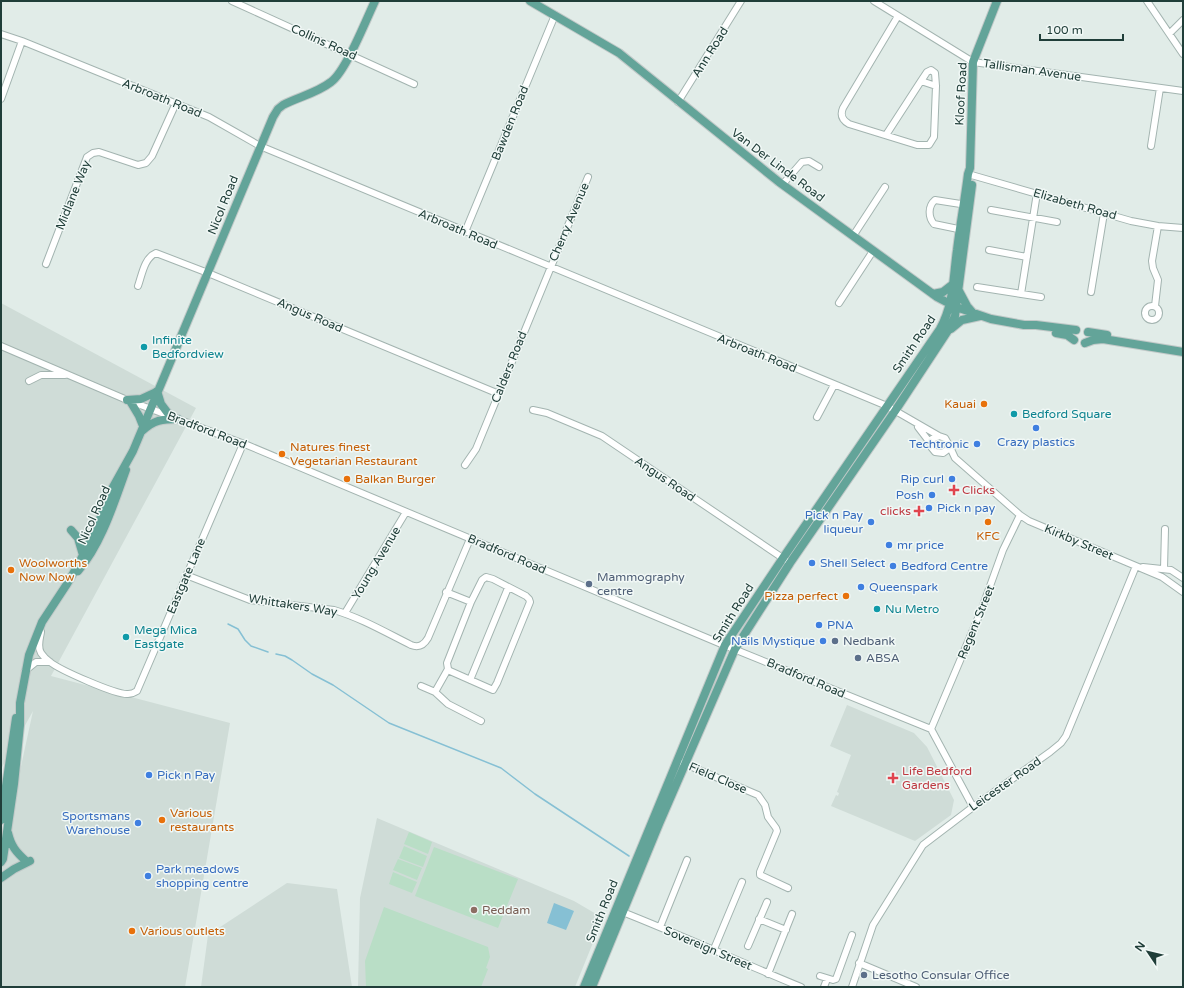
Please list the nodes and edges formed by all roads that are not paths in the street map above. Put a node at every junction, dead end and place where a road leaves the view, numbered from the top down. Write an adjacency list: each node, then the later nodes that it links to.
1 (232, 1): 14 (street, Collins Road)
2 (374, 1): 14 (main road, Nicol Road)
3 (741, 1): 23 (street, Ann Road)
4 (874, 1): 9 (street, Tallisman Avenue)
5 (997, 1): 16 (main road, Kloof Road)
6 (1147, 1): 11 (street)
7 (535, 2): 8 (main road, Van Der Linde Road)
8 (554, 15): 23 (main road, Van Der Linde Road); 42 (street, Bawden Road)
9 (898, 16): 16 (street, Tallisman Avenue); 25 (street)
10 (1183, 20): 11 (street)
11 (1170, 33): 15 (street)
12 (1, 34): 13 (street, Arbroath Road)
13 (22, 41): 22 (street); 24 (street, Arbroath Road)
14 (350, 54): 18 (street, Collins Road); 26 (main road, Nicol Road)
15 (1183, 54)
16 (973, 62): 20 (street, Tallisman Avenue); 29 (main road, Kloof Road)
17 (921, 81): 19 (street); 19 (street); 25 (street)
18 (414, 84)
19 (936, 86): 25 (street)
20 (1160, 88): 21 (street, Tallisman Avenue); 27 (street)
21 (1183, 91)
22 (1, 99)
23 (678, 102): 31 (main road, Van Der Linde Road)
24 (176, 103): 26 (street, Arbroath Road); 47 (street, Midlane Way)
25 (886, 135)
26 (260, 146): 42 (street, Arbroath Road); 49 (main road, Nicol Road)
27 (1151, 146)
28 (818, 167): 31 (street)
29 (971, 172): 33 (street, Elizabeth Road); 34 (main road, Kloof Road)
30 (588, 177): 48 (street, Cherry Avenue)
31 (782, 185): 43 (main road, Van Der Linde Road)
32 (885, 187): 43 (street)
33 (1037, 193): 36 (street, Elizabeth Road); 37 (street)
34 (966, 205): 41 (main road, Kloof Road); 41 (street)
35 (990, 210): 37 (street)
36 (1104, 213): 39 (street, Elizabeth Road); 53 (street)
37 (1033, 218): 38 (street); 46 (street)
38 (1057, 222)
39 (1158, 226): 40 (street, Elizabeth Road); 59 (street)
40 (1183, 228)
41 (963, 230): 52 (main road, Kloof Road)
42 (465, 232): 48 (street, Arbroath Road)
43 (853, 236): 45 (main road, Van Der Linde Road)
44 (989, 250): 46 (street)
45 (873, 251): 55 (main road, Van Der Linde Road); 57 (street)
46 (1027, 257): 54 (street)
47 (46, 264)
48 (550, 268): 73 (street, Arbroath Road); 75 (street, Calders Road)
49 (208, 273): 50 (street, Angus Road); 74 (main road, Nicol Road); 75 (street, Angus Road)
50 (138, 286)
51 (977, 287): 54 (street)
52 (955, 288): 55 (main road); 58 (main road, Kloof Road); 60 (main road)
53 (1091, 292)
54 (1021, 294): 56 (street)
55 (935, 296): 58 (main road, Van Der Linde Road); 62 (main road)
56 (1041, 297)
57 (839, 303)
58 (953, 306): 60 (main road, Van Der Linde Road); 62 (main road, Smith Road); 65 (main road, Smith Road)
59 (1154, 306)
60 (977, 315): 61 (main road, Van Der Linde Road); 65 (main road)
61 (1024, 325): 63 (main road, Van Der Linde Road); 66 (main road, Van Der Linde Road)
62 (940, 329): 77 (main road, Smith Road)
63 (1076, 330): 64 (main road); 66 (main road)
64 (1088, 332): 67 (main road); 69 (main road)
65 (943, 339): 80 (main road, Smith Road)
66 (1074, 340): 67 (main road)
67 (1085, 343): 70 (main road)
68 (1, 346): 71 (street, Bradford Road)
69 (1183, 347)
70 (1183, 352)
71 (70, 375): 72 (street); 76 (street, Bradford Road)
72 (29, 381)
73 (834, 385): 77 (street, Arbroath Road); 82 (street)
74 (157, 391): 76 (main road); 78 (main road, Nicol Road); 81 (main road)
75 (499, 394): 92 (street, Calders Road)
76 (128, 400): 78 (street, Bradford Road); 84 (main road)
77 (887, 406): 80 (street, Arbroath Road); 99 (main road, Smith Road)
78 (150, 408): 81 (street, Bradford Road); 84 (main road, Nicol Road)
79 (533, 410): 99 (street, Angus Road)
80 (895, 411): 83 (street, Arbroath Road); 100 (main road, Smith Road)
81 (174, 417): 84 (main road); 86 (street, Bradford Road)
82 (817, 417)
83 (915, 423): 85 (street, Arbroath Road); 87 (street, Arbroath Road)
84 (142, 430): 89 (main road, Nicol Road)
85 (939, 436): 87 (street); 88 (street)
86 (243, 444): 93 (street, Bradford Road); 103 (street, Eastgate Lane)
87 (931, 444): 90 (street)
88 (949, 445): 90 (street); 91 (street)
89 (132, 450): 98 (main road, Nicol Road); 106 (main road, Nicol Road)
90 (943, 453): 91 (street)
91 (955, 458): 94 (street)
92 (465, 465)
93 (406, 512): 97 (street, Bradford Road); 111 (street, Young Avenue)
94 (1020, 515): 101 (street, Kirkby Street); 123 (street, Regent Street)
95 (71, 530): 98 (main road)
96 (1165, 530): 102 (street)
97 (470, 539): 109 (street, Whittakers Way); 113 (street, Bradford Road)
98 (82, 555): 106 (main road, Nicol Road)
99 (782, 558): 100 (street, Angus Road); 113 (main road, Smith Road)
100 (790, 563): 114 (main road, Smith Road)
101 (1138, 566): 102 (street, Kirkby Street); 104 (street, Kirkby Street); 126 (street, Leicester Road)
102 (1163, 569): 104 (street); 105 (street, Kirkby Street)
103 (186, 575): 111 (street, Whittakers Way); 115 (street, Eastgate Lane)
104 (1162, 577): 108 (street, Kirkby Street)
105 (1183, 578)
106 (67, 584): 112 (main road, Nicol Road)
107 (508, 588): 110 (street); 118 (street); 118 (street)
108 (1182, 590)
109 (446, 592): 110 (street); 111 (street, Whittakers Way)
110 (471, 602): 116 (street)
111 (345, 613)
112 (42, 622): 115 (street, Eastgate Lane); 117 (main road, Nicol Road)
113 (725, 645): 114 (street, Bradford Road); 124 (main road, Smith Road)
114 (735, 649): 123 (street, Bradford Road); 125 (main road, Smith Road)
115 (50, 662): 117 (street)
116 (448, 669): 118 (street); 120 (street)
117 (25, 672): 121 (main road, Nicol Road)
118 (470, 680)
119 (421, 686): 120 (street)
120 (435, 692): 122 (street)
121 (20, 708): 127 (main road, Nicol Road); 128 (main road, Nicol Road)
122 (480, 721)
123 (931, 729): 126 (street)
124 (678, 761): 125 (street, Field Close); 135 (main road, Smith Road)
125 (686, 764): 133 (street, Field Close); 135 (main road, Smith Road)
126 (973, 807): 143 (street, Leicester Road)
127 (1, 820)
128 (7, 828): 129 (main road, Nicol Road); 131 (main road)
129 (2, 860)
130 (687, 860): 138 (street)
131 (1, 878)
132 (742, 882): 142 (street)
133 (788, 888)
134 (767, 902): 137 (street)
135 (619, 911): 138 (street, Sovereign Street); 147 (main road, Smith Road); 148 (main road, Smith Road)
136 (792, 914): 139 (street)
137 (759, 919): 139 (street); 141 (street)
138 (660, 927): 142 (street, Sovereign Street)
139 (786, 930): 144 (street)
140 (852, 935): 146 (street)
141 (748, 946)
142 (714, 949): 144 (street, Sovereign Street)
143 (859, 963): 151 (street, Leicester Road); 152 (street)
144 (768, 974): 149 (street, Sovereign Street)
145 (820, 976): 146 (street)
146 (827, 978): 150 (street)
147 (584, 987)
148 (592, 987)
149 (801, 987)
150 (824, 987)
151 (852, 987)
152 (916, 987)

